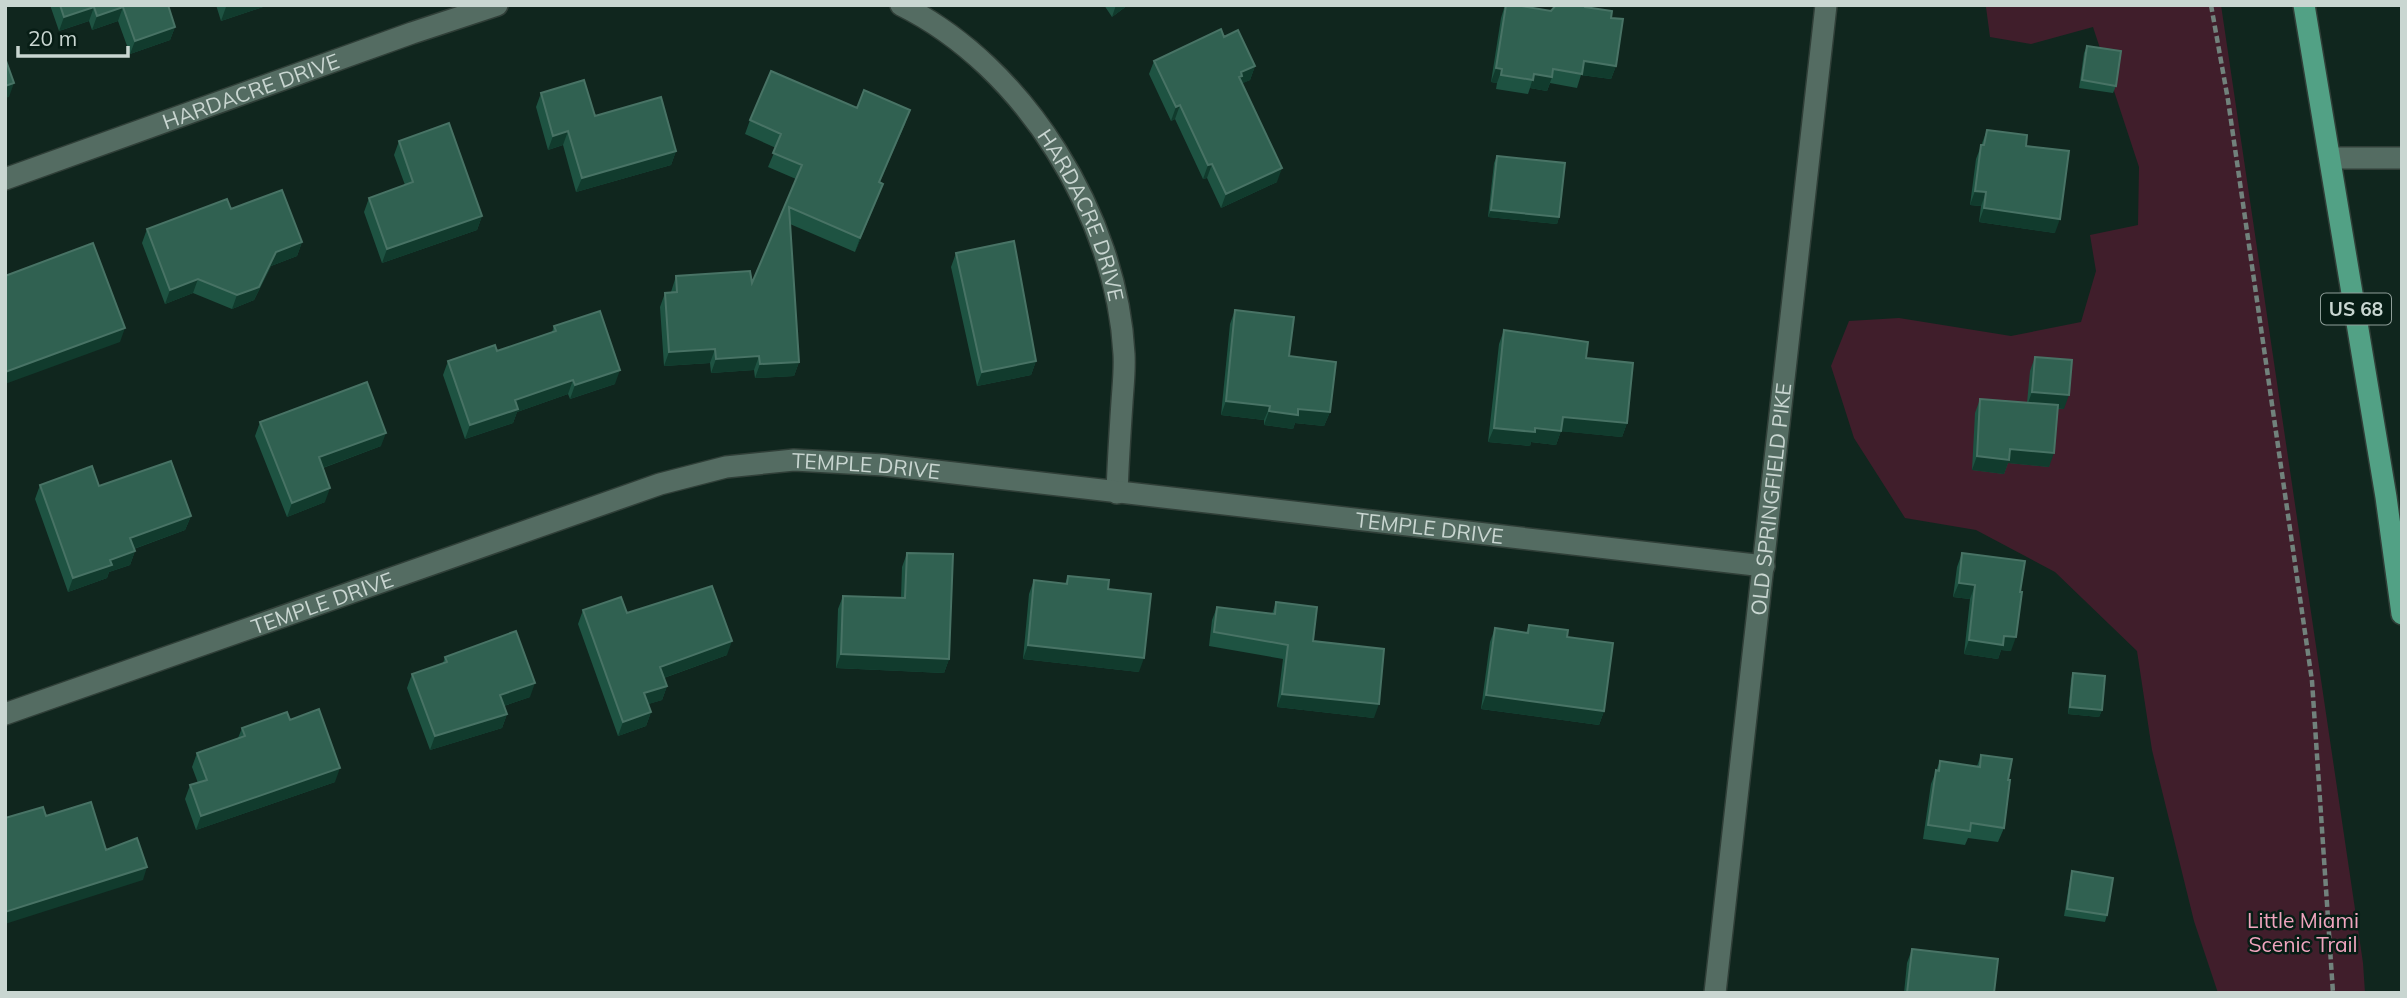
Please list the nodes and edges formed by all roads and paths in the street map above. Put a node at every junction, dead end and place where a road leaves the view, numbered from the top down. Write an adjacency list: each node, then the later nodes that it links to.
1 (497, 5): 8 (street, HARDACRE DRIVE)
2 (901, 5): 9 (street, HARDACRE DRIVE)
3 (1826, 5): 10 (street, OLD SPRINGFIELD PIKE)
4 (2211, 5): 14 (path)
5 (2304, 5): 6 (highway, US 68)
6 (2331, 158): 7 (street); 11 (highway, US 68)
7 (2402, 158)
8 (5, 179)
9 (1117, 493): 10 (street, TEMPLE DRIVE); 12 (street, TEMPLE DRIVE)
10 (1764, 566): 13 (street, OLD SPRINGFIELD PIKE)
11 (2402, 614)
12 (5, 714)
13 (1715, 993)
14 (2333, 993)

